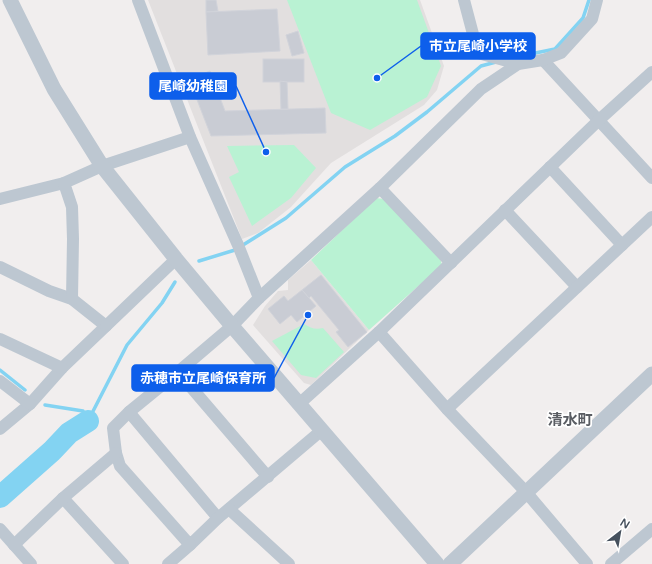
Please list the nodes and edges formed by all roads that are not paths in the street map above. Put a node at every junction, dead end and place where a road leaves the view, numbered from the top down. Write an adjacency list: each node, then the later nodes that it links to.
1 (10, 0): 10 (street)
2 (138, 0): 9 (street)
3 (464, 0): 6 (street)
4 (597, 0): 5 (street)
5 (543, 60): 6 (street); 8 (street)
6 (518, 64): 14 (street)
7 (652, 72): 8 (street)
8 (599, 120): 11 (street); 12 (street)
9 (190, 137): 10 (street); 23 (street)
10 (102, 166): 13 (street); 19 (street)
11 (550, 167): 16 (street); 18 (street)
12 (652, 178)
13 (64, 183): 15 (street); 24 (street)
14 (380, 188): 20 (street); 23 (street)
15 (0, 199)
16 (506, 210): 20 (street); 22 (street)
17 (652, 217): 18 (street)
18 (622, 245): 22 (street)
19 (176, 260): 25 (street); 26 (street)
20 (451, 263): 27 (street)
21 (0, 267): 24 (street)
22 (577, 287): 35 (street)
23 (259, 298): 26 (street)
24 (72, 299): 25 (street)
25 (106, 326): 29 (street)
26 (232, 326): 30 (street); 34 (street)
27 (379, 332): 34 (street); 35 (street)
28 (0, 339): 29 (street)
29 (62, 368): 33 (street)
30 (178, 372): 36 (street); 40 (street)
31 (652, 374): 41 (street)
32 (0, 381): 33 (street)
33 (30, 404): 37 (street)
34 (300, 404): 38 (street)
35 (447, 409): 41 (street)
36 (129, 412): 39 (street); 44 (street)
37 (0, 429)
38 (322, 430): 40 (street); 53 (street)
39 (116, 453): 42 (street); 48 (street)
40 (268, 477): 43 (street)
41 (526, 492): 54 (street); 55 (street)
42 (63, 498): 47 (street); 51 (street)
43 (229, 509): 44 (street); 49 (street)
44 (218, 518): 48 (street)
45 (0, 529): 47 (street)
46 (652, 529): 56 (street)
47 (14, 545): 50 (street)
48 (190, 545): 52 (street)
49 (287, 563)
50 (32, 564)
51 (123, 564)
52 (168, 564)
53 (437, 564)
54 (450, 564)
55 (587, 564)
56 (612, 564)

